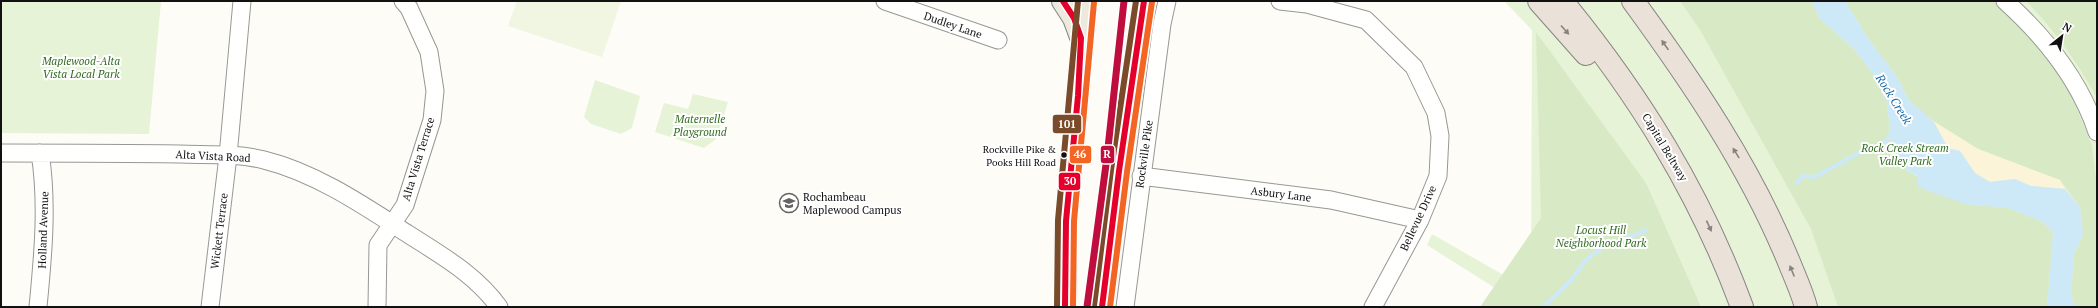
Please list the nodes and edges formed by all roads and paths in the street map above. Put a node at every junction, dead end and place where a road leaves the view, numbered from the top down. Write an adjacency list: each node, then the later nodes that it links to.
1 (242, 1): 18 (street)
2 (403, 1): 22 (street, Alta Vista Terrace)
3 (885, 1): 14 (street, Dudley Lane)
4 (1063, 1): 13 (main road)
5 (1086, 1): 13 (main road)
6 (1144, 1): 28 (main road, Rockville Pike)
7 (1167, 1): 19 (street, Rockville Pike)
8 (1280, 1): 21 (street, Bellevue Drive)
9 (1539, 1): 20 (highway, one-way to 20)
10 (1562, 1): 20 (highway, Capital Beltway)
11 (1633, 1): 32 (highway, one-way to 11)
12 (2005, 1): 15 (street)
13 (1081, 38): 27 (main road)
14 (998, 40)
15 (2097, 132)
16 (1, 153): 17 (street, Alta Vista Road)
17 (40, 153): 18 (street, Alta Vista Road); 23 (street, Holland Avenue)
18 (228, 156): 22 (street, Alta Vista Road); 24 (street, Wickett Terrace)
19 (1141, 176): 21 (street, Asbury Lane); 29 (street, Rockville Pike)
20 (1692, 191): 31 (highway, Capital Beltway, one-way to 31)
21 (1420, 220): 30 (street, Bellevue Drive)
22 (392, 224): 25 (street, Alta Vista Terrace); 26 (street, Alta Vista Road)
23 (38, 307)
24 (210, 307)
25 (377, 307)
26 (499, 307)
27 (1065, 307)
28 (1102, 307)
29 (1126, 307)
30 (1373, 307)
31 (1742, 307)
32 (1806, 307)

